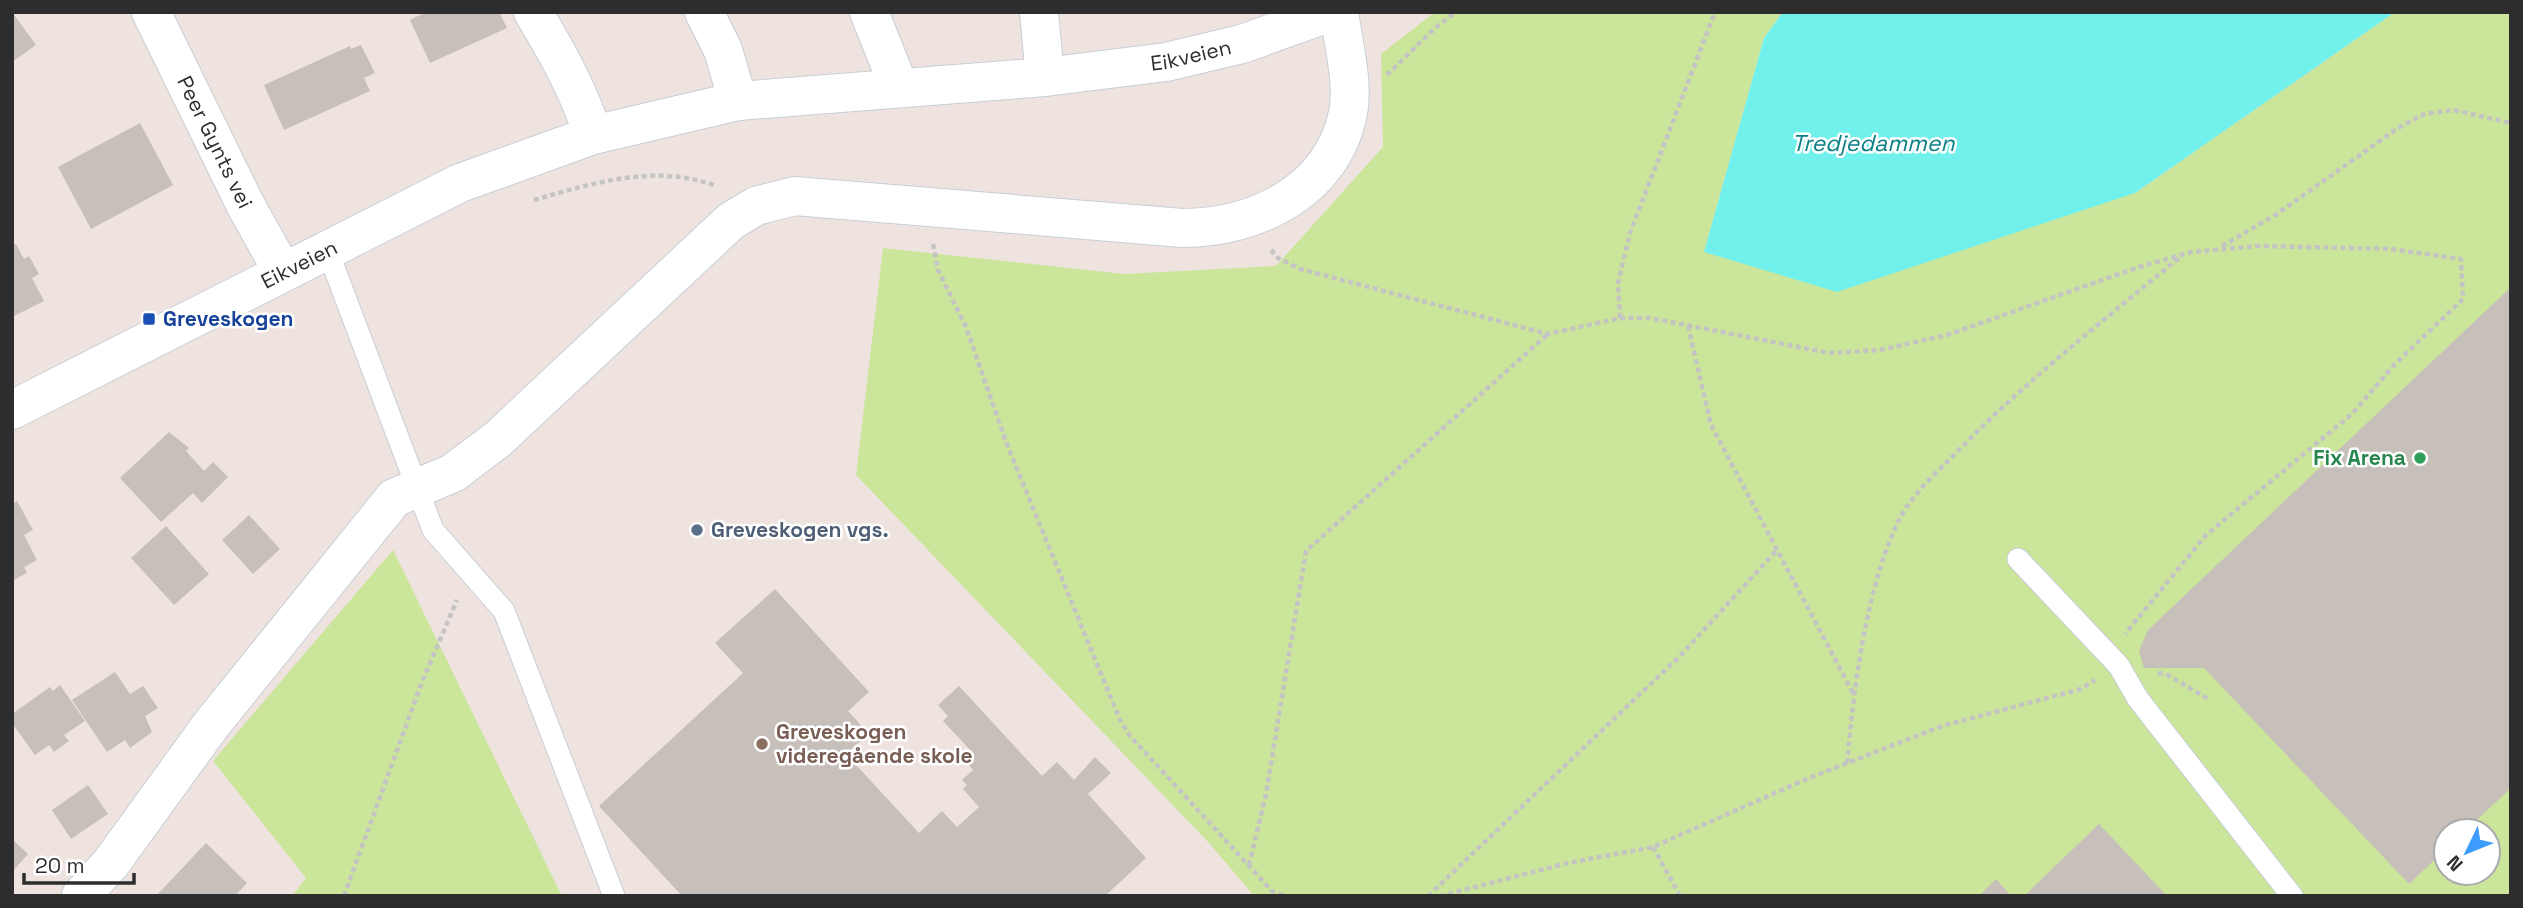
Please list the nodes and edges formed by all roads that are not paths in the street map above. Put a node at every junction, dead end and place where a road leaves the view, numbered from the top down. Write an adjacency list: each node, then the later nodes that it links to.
1 (151, 12): 13 (street, Peer Gynts vei)
2 (533, 12): 11 (street)
3 (704, 12): 10 (street)
4 (869, 12): 9 (street)
5 (1040, 12): 8 (street)
6 (1331, 12): 8 (street, Eikveien)
7 (1339, 12): 15 (street)
8 (1045, 77): 9 (street, Eikveien)
9 (899, 87): 10 (street, Eikveien)
10 (738, 101): 11 (street, Eikveien)
11 (593, 135): 12 (street, Eikveien)
12 (327, 249): 13 (street, Eikveien); 15 (lane)
13 (284, 272): 14 (street, Eikveien)
14 (12, 410)
15 (416, 488): 17 (street); 18 (lane)
16 (2018, 559): 19 (lane)
17 (80, 896)
18 (614, 896)
19 (2292, 896)

